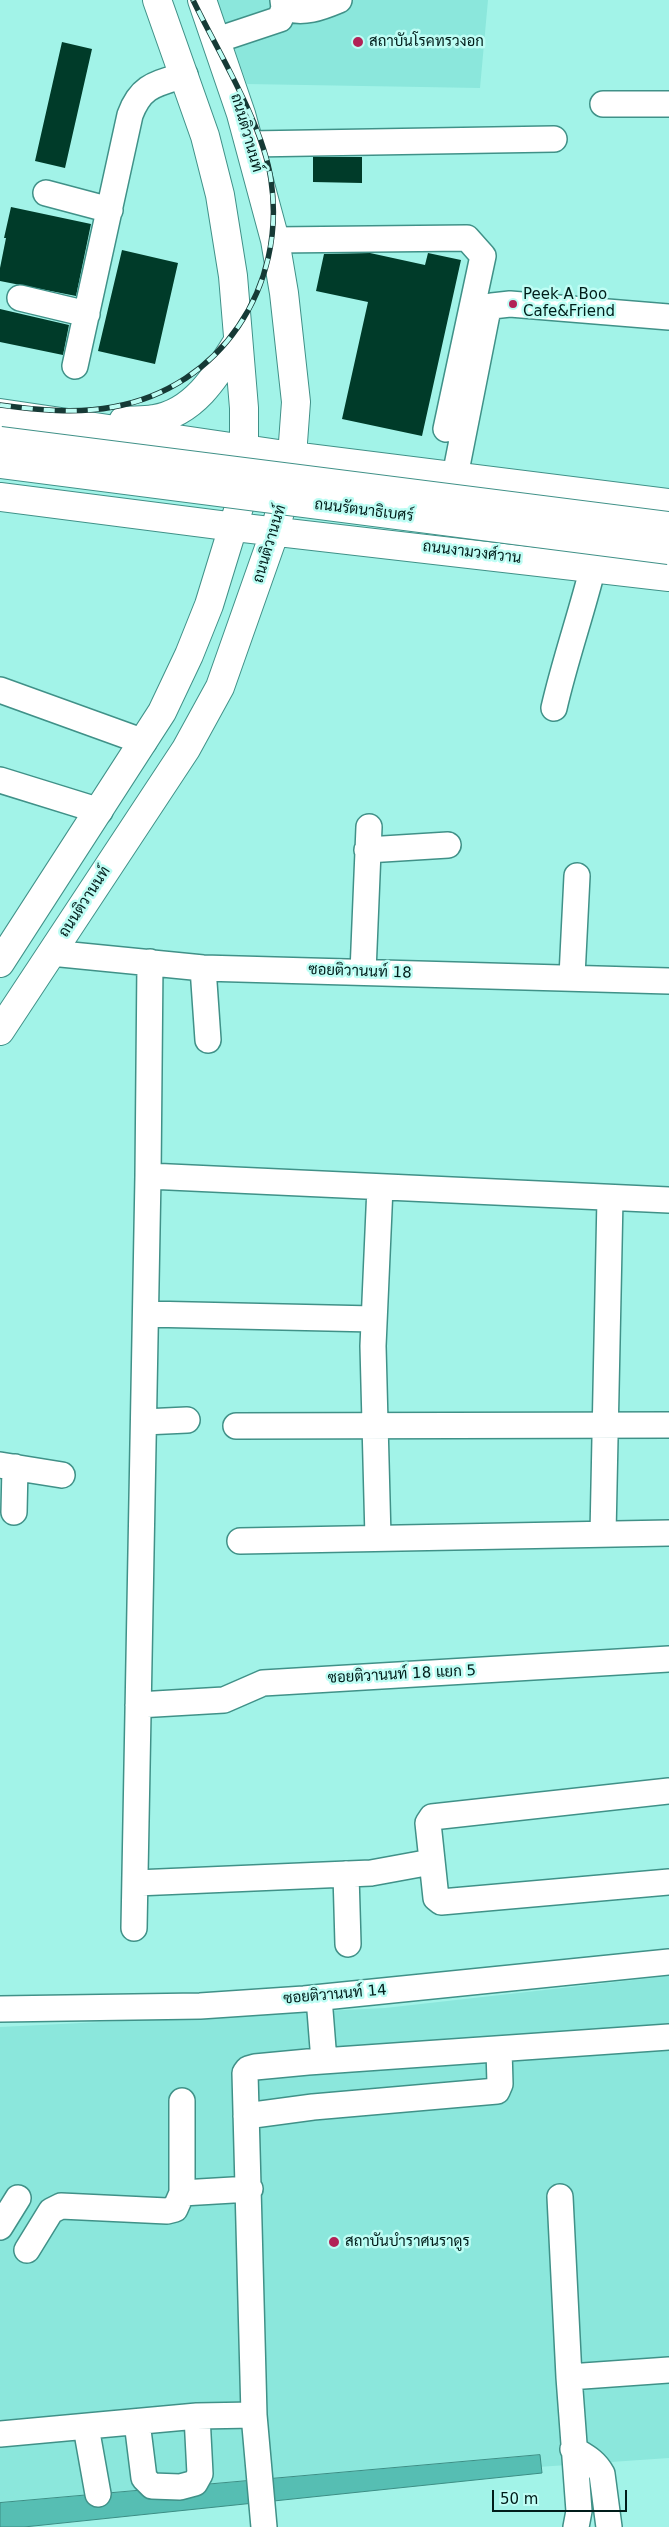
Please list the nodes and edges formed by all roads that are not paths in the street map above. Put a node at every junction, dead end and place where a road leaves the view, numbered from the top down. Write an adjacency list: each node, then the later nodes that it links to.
1 (157, 0): 6 (main road)
2 (202, 0): 5 (main road, ถนนติวานนท์)
3 (339, 0): 4 (street)
4 (284, 4): 5 (street)
5 (217, 40): 10 (main road, ถนนติวานนท์)
6 (184, 75): 12 (street); 17 (main road)
7 (603, 104): 8 (street)
8 (669, 104)
9 (554, 139): 10 (street)
10 (250, 144): 13 (main road, ถนนติวานนท์)
11 (46, 193): 12 (street)
12 (110, 210): 15 (street)
13 (275, 240): 21 (street); 23 (main road, ถนนติวานนท์)
14 (20, 298): 15 (street)
15 (87, 314): 18 (street)
16 (669, 317): 26 (street)
17 (238, 341): 20 (main road); 24 (main road)
18 (76, 366)
19 (8, 414): 20 (main road); 28 (main road)
20 (56, 422): 24 (main road)
21 (446, 429)
22 (0, 442): 32 (main road, ถนนรัตนาธิเบศร์, bridge)
23 (292, 456): 24 (main road); 26 (main road); 27 (main road, ถนนติวานนท์)
24 (245, 457): 27 (main road); 28 (main road)
25 (0, 464): 34 (main road, ถนนรัตนาธิเบศร์, bridge)
26 (455, 476): 30 (main road)
27 (288, 484): 31 (main road, ถนนติวานนท์); 35 (main road)
28 (244, 491): 31 (main road); 33 (main road)
29 (0, 498): 33 (main road)
30 (669, 503)
31 (277, 524): 33 (main road); 35 (main road, ถนนงามวงศ์วาน); 45 (main road, ถนนติวานนท์)
32 (669, 526)
33 (234, 527): 40 (main road)
34 (669, 550)
35 (471, 553): 36 (main road, ถนนงามวงศ์วาน)
36 (593, 568): 37 (main road, ถนนงามวงศ์วาน); 39 (street)
37 (669, 576)
38 (0, 690): 40 (street)
39 (554, 708)
40 (144, 742): 42 (main road)
41 (0, 780): 42 (street)
42 (100, 811): 47 (main road)
43 (448, 844): 49 (street)
44 (576, 876): 50 (street)
45 (51, 954): 46 (street, ซอยติวานนท์ 18); 52 (main road, ถนนติวานนท์)
46 (150, 962): 48 (street, ซอยติวานนท์ 18); 54 (street)
47 (0, 963)
48 (203, 968): 49 (street, ซอยติวานนท์ 18); 53 (street)
49 (363, 972): 50 (street, ซอยติวานนท์ 18)
50 (572, 976): 51 (street, ซอยติวานนท์ 18)
51 (669, 981)
52 (0, 1031)
53 (208, 1040)
54 (148, 1176): 55 (street); 58 (street)
55 (380, 1187): 56 (street); 59 (street)
56 (610, 1198): 57 (street); 62 (street)
57 (669, 1200)
58 (146, 1314): 59 (street); 61 (street)
59 (374, 1319): 65 (street)
60 (186, 1420): 61 (street)
61 (144, 1422): 74 (street)
62 (605, 1425): 63 (street); 65 (street); 70 (street)
63 (669, 1425)
64 (236, 1426): 65 (street)
65 (375, 1426): 71 (street)
66 (8, 1466): 67 (street); 68 (street)
67 (62, 1475)
68 (14, 1512)
69 (669, 1533): 70 (street)
70 (603, 1534): 71 (street)
71 (378, 1538): 72 (street)
72 (240, 1541)
73 (669, 1659): 74 (street, ซอยติวานนท์ 18 แยก 5)
74 (138, 1705): 79 (street)
75 (669, 1791): 76 (street)
76 (431, 1862): 77 (street); 78 (street)
77 (346, 1874): 79 (street); 81 (street)
78 (669, 1882)
79 (136, 1883): 80 (street)
80 (134, 1928)
81 (348, 1944)
82 (669, 1962): 83 (street, ซอยติวานนท์ 14)
83 (312, 1998): 84 (street, ซอยติวานนท์ 14); 89 (street)
84 (0, 2009)
85 (669, 2037): 86 (street)
86 (499, 2049): 87 (street); 90 (street)
87 (438, 2054): 88 (street); 90 (street)
88 (373, 2059): 89 (street); 92 (street)
89 (316, 2062): 93 (street)
90 (442, 2096): 92 (street)
91 (182, 2100): 95 (street)
92 (375, 2101): 93 (street)
93 (246, 2116): 94 (street)
94 (250, 2189): 95 (street); 102 (street)
95 (182, 2193): 99 (street)
96 (560, 2197): 101 (street)
97 (18, 2198): 98 (street)
98 (0, 2227)
99 (27, 2250)
100 (669, 2370): 101 (street)
101 (569, 2377): 107 (street)
102 (254, 2415): 103 (street); 109 (street)
103 (197, 2416): 104 (street); 104 (street)
104 (137, 2422): 105 (street)
105 (86, 2427): 106 (street); 108 (street)
106 (0, 2434)
107 (573, 2449): 110 (street); 111 (street)
108 (98, 2494)
109 (264, 2527)
110 (576, 2527)
111 (610, 2527)

